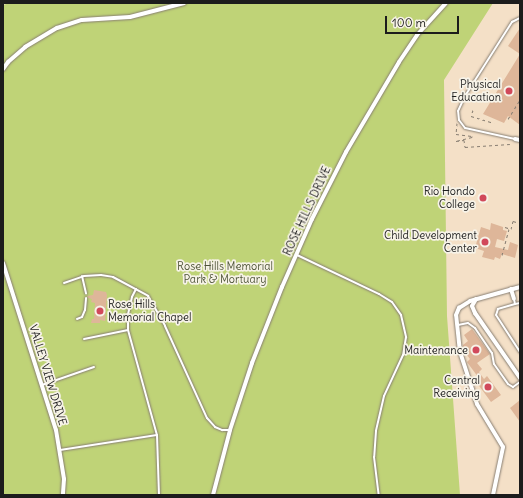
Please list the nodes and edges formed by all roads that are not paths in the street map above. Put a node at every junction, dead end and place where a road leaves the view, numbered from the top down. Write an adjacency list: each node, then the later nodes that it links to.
1 (184, 3): 4 (street)
2 (446, 3): 6 (street, ROSE HILLS DRIVE)
3 (520, 18): 5 (lane)
4 (3, 69)
5 (518, 139)
6 (296, 254): 28 (street, ROSE HILLS DRIVE); 34 (lane)
7 (3, 263): 27 (street, VALLEY VIEW DRIVE)
8 (82, 276): 9 (lane); 11 (lane); 13 (lane)
9 (64, 283)
10 (520, 287): 12 (street)
11 (136, 289): 21 (lane); 28 (lane)
12 (511, 289): 15 (street); 16 (street)
13 (86, 294)
14 (86, 298): 19 (lane)
15 (476, 298): 20 (street); 25 (street)
16 (514, 299): 18 (lane)
17 (520, 303): 18 (lane)
18 (515, 304): 23 (lane)
19 (76, 319)
20 (457, 326): 26 (lane); 35 (street)
21 (128, 330): 22 (lane); 29 (lane)
22 (84, 339)
23 (520, 352)
24 (94, 367): 27 (lane)
25 (520, 378)
26 (520, 382)
27 (42, 385): 30 (street, VALLEY VIEW DRIVE)
28 (230, 430): 33 (street, ROSE HILLS DRIVE)
29 (157, 435): 30 (lane); 32 (lane)
30 (60, 450): 31 (street, VALLEY VIEW DRIVE)
31 (63, 495)
32 (159, 495)
33 (213, 495)
34 (379, 495)
35 (493, 495)

